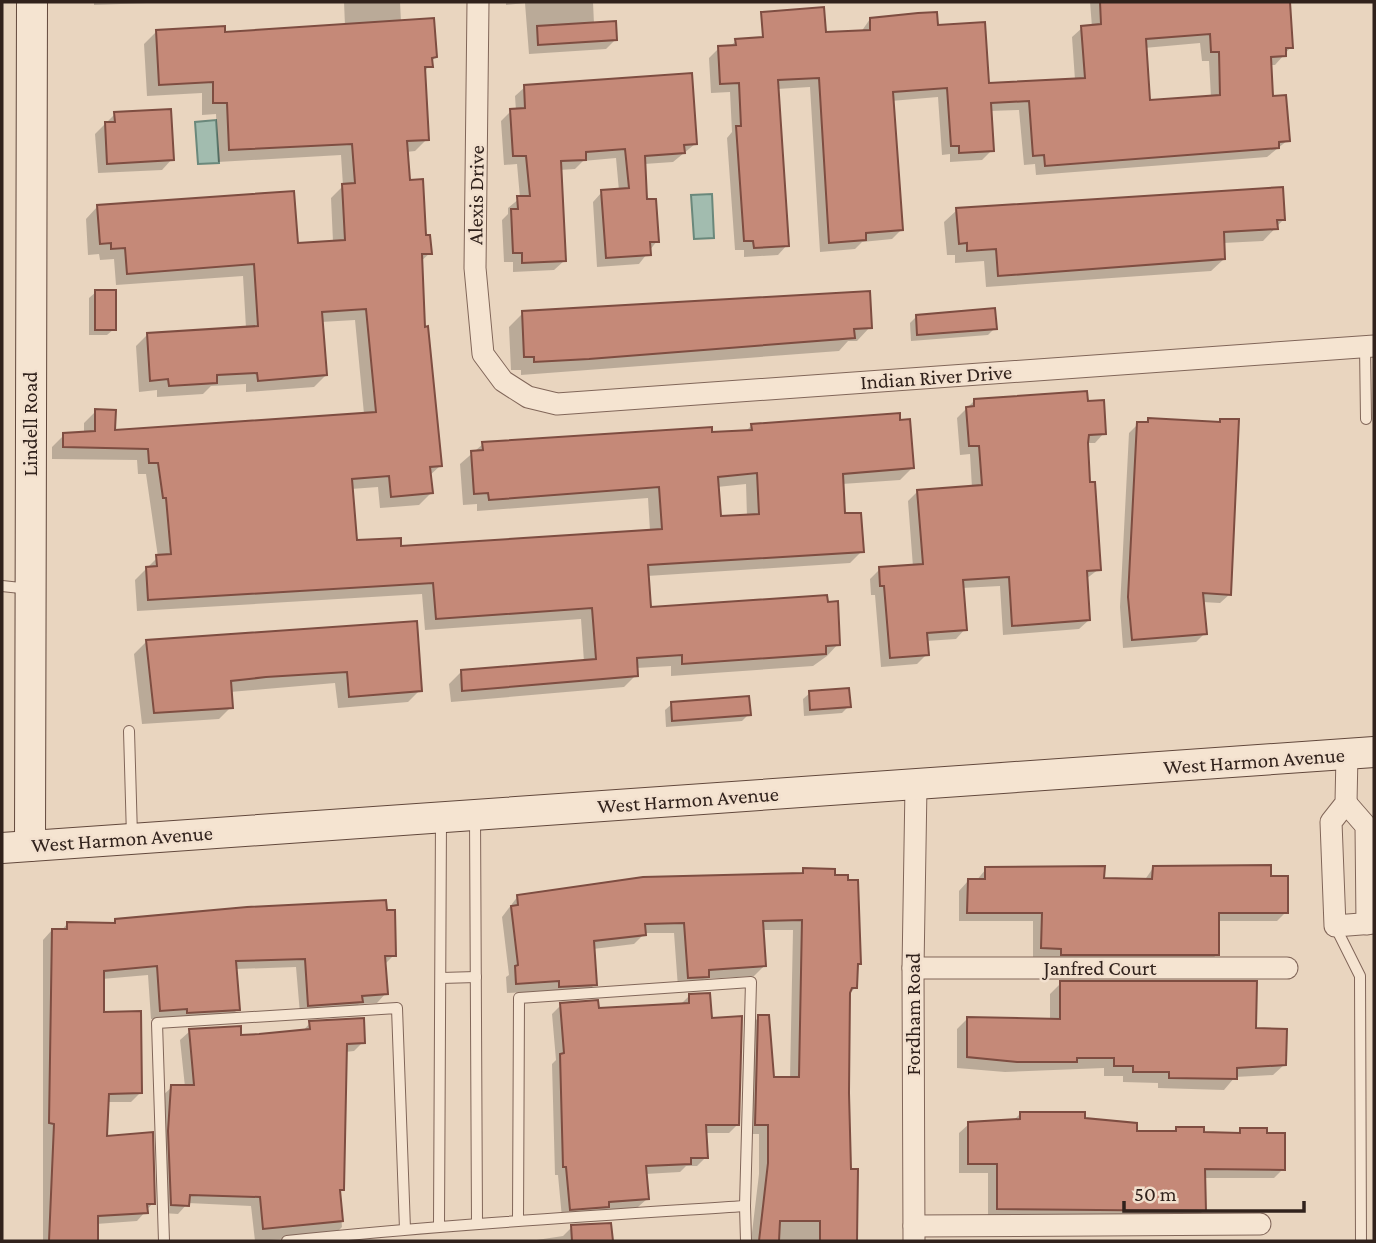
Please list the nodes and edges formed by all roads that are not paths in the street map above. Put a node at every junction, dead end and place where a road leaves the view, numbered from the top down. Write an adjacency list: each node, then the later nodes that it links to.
1 (32, 2): 6 (main road, Lindell Road)
2 (478, 2): 4 (street, Alexis Drive)
3 (1369, 346): 4 (street, Indian River Drive); 5 (lane)
4 (503, 381)
5 (1366, 419)
6 (16, 587): 14 (main road, Lindell Road)
7 (129, 731): 13 (lane)
8 (1361, 753): 9 (main road, West Harmon Avenue); 10 (street)
9 (916, 786): 11 (main road, West Harmon Avenue); 17 (street, Fordham Road)
10 (1346, 803): 15 (street); 16 (street)
11 (475, 813): 12 (main road, West Harmon Avenue); 19 (lane)
12 (441, 816): 13 (main road, West Harmon Avenue); 20 (lane)
13 (132, 838): 14 (main road, West Harmon Avenue)
14 (16, 847)
15 (1371, 924): 16 (street)
16 (1335, 926): 32 (lane)
17 (913, 968): 18 (street, Janfred Court); 28 (street, Fordham Road)
18 (1287, 968)
19 (476, 977): 20 (lane); 23 (lane)
20 (441, 978): 25 (lane)
21 (745, 1206): 22 (lane); 22 (lane); 31 (lane)
22 (518, 1221): 23 (lane)
23 (477, 1223): 25 (lane)
24 (1260, 1224): 27 (street)
25 (439, 1225): 26 (lane)
26 (405, 1229): 29 (lane); 30 (lane)
27 (1176, 1233): 28 (street)
28 (914, 1234)
29 (164, 1241)
30 (287, 1241)
31 (746, 1241)
32 (1362, 1241)

